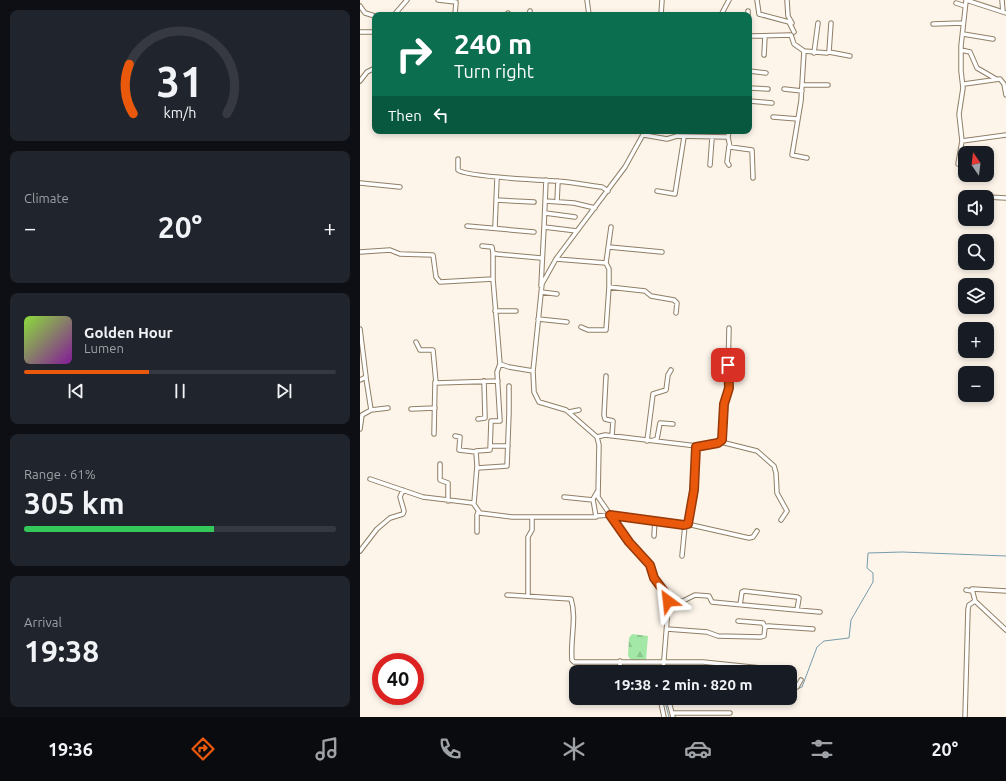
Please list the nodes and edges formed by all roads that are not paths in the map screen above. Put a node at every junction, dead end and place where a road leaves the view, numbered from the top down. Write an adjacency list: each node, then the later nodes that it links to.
1 (407, 0): 13 (street)
2 (438, 0): 14 (street)
3 (587, 0): 15 (street)
4 (662, 0): 16 (street)
5 (729, 0): 17 (street)
6 (757, 0): 26 (street)
7 (787, 0): 26 (street)
8 (966, 0): 12 (street); 18 (street)
9 (1002, 0): 18 (street)
10 (956, 3): 12 (street)
11 (360, 6): 19 (street)
12 (965, 6): 22 (street)
13 (397, 12)
14 (455, 12)
15 (589, 12)
16 (661, 12)
17 (723, 12)
18 (1004, 12)
19 (372, 15)
20 (818, 23): 33 (street)
21 (831, 23): 34 (street)
22 (963, 23): 23 (street); 27 (street)
23 (933, 24)
24 (360, 32): 25 (street)
25 (372, 32)
26 (793, 34): 29 (street); 32 (street)
27 (962, 34): 30 (street); 31 (street)
28 (752, 36): 29 (street)
29 (765, 36): 35 (street)
30 (992, 38)
31 (961, 50): 40 (street); 42 (street)
32 (804, 51): 33 (street); 43 (street)
33 (814, 52): 34 (street)
34 (829, 52): 36 (street)
35 (764, 55)
36 (850, 56)
37 (372, 70): 41 (street)
38 (752, 71): 39 (street)
39 (766, 73)
40 (996, 79): 42 (street); 49 (street)
41 (360, 82)
42 (964, 84): 61 (street)
43 (802, 85): 44 (street); 48 (street)
44 (828, 85)
45 (752, 88): 46 (street)
46 (768, 89)
47 (784, 90): 48 (street)
48 (802, 91): 53 (street)
49 (1006, 95)
50 (752, 101): 51 (street)
51 (772, 103)
52 (773, 116): 53 (street)
53 (798, 119): 64 (street)
54 (643, 134): 74 (street)
55 (648, 134): 58 (street)
56 (728, 134): 59 (street)
57 (1006, 135): 61 (street)
58 (684, 137): 60 (street); 75 (street)
59 (728, 137): 60 (street); 62 (street)
60 (712, 138): 66 (street)
61 (962, 141): 63 (street)
62 (729, 146): 67 (street); 69 (street)
63 (961, 146)
64 (806, 158)
65 (458, 159): 68 (street)
66 (710, 165)
67 (729, 165)
68 (497, 178): 70 (street); 78 (street)
69 (753, 178)
70 (546, 180): 71 (street); 79 (street)
71 (558, 181): 74 (street); 81 (street)
72 (360, 183): 73 (street)
73 (400, 187)
74 (608, 191): 82 (street)
75 (657, 191)
76 (994, 198): 77 (street)
77 (1006, 198)
78 (496, 200): 80 (street); 86 (street)
79 (545, 201): 81 (street); 83 (street)
80 (534, 202)
81 (557, 202): 82 (street)
82 (595, 208): 90 (street)
83 (545, 213): 84 (street); 87 (street)
84 (575, 216)
85 (467, 226): 86 (street)
86 (495, 227): 89 (street)
87 (544, 227): 90 (street); 96 (street)
88 (611, 227): 92 (street)
89 (534, 232)
90 (577, 232): 97 (street)
91 (482, 246): 95 (street)
92 (609, 247): 94 (street); 98 (street)
93 (360, 252): 99 (street)
94 (662, 252)
95 (493, 253): 96 (street); 99 (street)
96 (541, 258): 100 (street)
97 (556, 259): 98 (street); 100 (street)
98 (606, 264): 101 (street)
99 (493, 280): 104 (street)
100 (541, 287): 102 (street)
101 (608, 287): 106 (street); 109 (street)
102 (541, 292): 103 (street); 107 (street)
103 (557, 294)
104 (496, 311): 105 (street); 113 (street)
105 (516, 311)
106 (676, 313)
107 (538, 319): 108 (street); 115 (street)
108 (567, 322)
109 (581, 327)
110 (729, 328): 139 (street)
111 (360, 329): 117 (street)
112 (416, 342): 121 (street)
113 (500, 364): 115 (street); 120 (street)
114 (671, 370): 138 (street)
115 (533, 371): 129 (street)
116 (606, 376): 136 (street)
117 (366, 378): 118 (street); 126 (street)
118 (360, 380)
119 (484, 381): 120 (street); 121 (street); 131 (street)
120 (498, 381): 128 (street)
121 (435, 382): 124 (street)
122 (509, 386): 130 (street)
123 (388, 408): 126 (street)
124 (435, 408): 125 (street); 134 (street)
125 (411, 409)
126 (371, 410): 133 (street)
127 (579, 410): 129 (street)
128 (500, 412): 130 (street); 140 (street)
129 (569, 412): 137 (street)
130 (510, 413): 141 (street)
131 (478, 419)
132 (673, 424): 138 (street)
133 (360, 429)
134 (434, 434)
135 (455, 436): 143 (street)
136 (612, 436): 137 (street); 138 (street)
137 (597, 437): 148 (street)
138 (649, 441): 142 (street)
139 (721, 442): 142 (street); 158 (street)
140 (490, 446): 141 (street); 143 (street)
141 (508, 446): 145 (street)
142 (697, 446): 159 (street)
143 (476, 451): 145 (street)
144 (440, 464): 151 (street)
145 (477, 468): 152 (street)
146 (370, 479): 147 (street)
147 (403, 490): 151 (street); 163 (street)
148 (597, 492): 150 (street); 154 (street)
149 (564, 497): 150 (street)
150 (593, 500): 155 (street)
151 (448, 501): 152 (street)
152 (474, 503): 153 (street)
153 (478, 512): 156 (street); 161 (street)
154 (610, 515): 155 (street); 157 (street); 170 (street)
155 (596, 516): 156 (street)
156 (532, 518): 169 (street)
157 (655, 520): 159 (street); 162 (street)
158 (781, 520)
159 (686, 525): 160 (street); 164 (street)
160 (757, 531)
161 (477, 532)
162 (654, 536)
163 (360, 551)
164 (682, 556)
165 (966, 590): 166 (street)
166 (972, 591): 167 (street); 171 (street)
167 (1006, 591)
168 (507, 595): 169 (street)
169 (528, 596): 180 (street)
170 (668, 601): 172 (street); 177 (street)
171 (975, 601): 179 (street); 192 (street)
172 (740, 605): 173 (street); 173 (street)
173 (797, 610): 174 (street)
174 (820, 612)
175 (738, 621): 176 (street)
176 (765, 627): 177 (street); 178 (street)
177 (667, 629): 181 (street)
178 (813, 629)
179 (1006, 630)
180 (620, 661): 181 (street); 182 (street)
181 (664, 661): 183 (street); 184 (street)
182 (620, 665)
183 (664, 665)
184 (732, 665)
185 (801, 680): 186 (street)
186 (797, 687)
187 (661, 705): 191 (street)
188 (670, 705): 190 (street)
189 (730, 713): 190 (street)
190 (672, 715)
191 (664, 717)
192 (965, 717)

